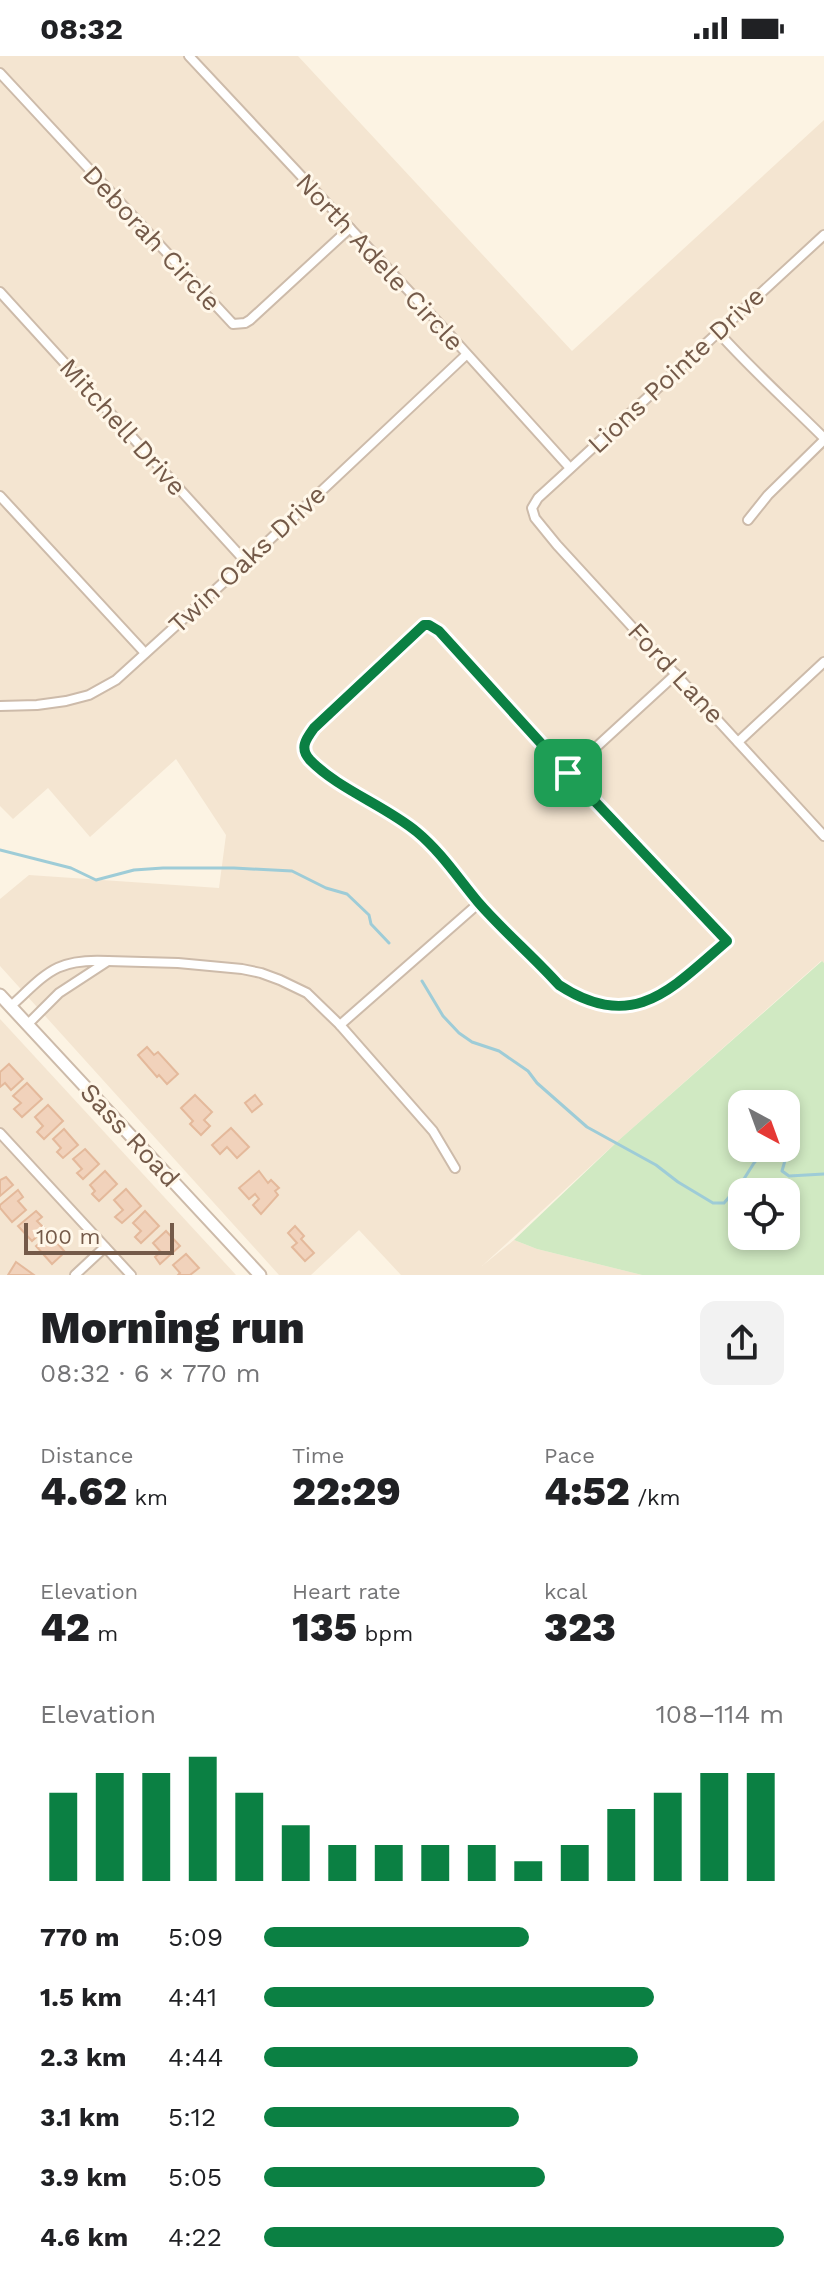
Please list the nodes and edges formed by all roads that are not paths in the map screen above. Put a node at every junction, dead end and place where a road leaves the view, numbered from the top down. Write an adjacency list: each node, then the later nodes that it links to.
1 (189, 56): 3 (street, North Adele Circle)
2 (0, 73): 3 (street, Deborah Circle)
3 (350, 228): 7 (street, North Adele Circle)
4 (824, 235): 6 (street, Lions Pointe Drive)
5 (0, 292): 13 (street, Mitchell Drive)
6 (718, 332): 8 (street); 9 (street, Lions Pointe Drive)
7 (466, 355): 9 (street, North Adele Circle); 13 (street, Twin Oaks Drive)
8 (824, 439): 12 (street)
9 (570, 468): 11 (street, Lions Pointe Drive)
10 (0, 496): 14 (street)
11 (532, 508): 16 (street, Ford Lane)
12 (748, 520)
13 (246, 562): 14 (street, Twin Oaks Drive)
14 (145, 653): 17 (street, Twin Oaks Drive)
15 (824, 662): 18 (street)
16 (676, 674): 18 (street, Ford Lane); 19 (street)
17 (0, 706)
18 (738, 742): 20 (street, Ford Lane)
19 (568, 773): 21 (street); 21 (street)
20 (824, 836)
21 (479, 903): 26 (street)
22 (108, 961): 24 (street); 25 (street); 26 (street)
23 (0, 995): 24 (street, Sass Road)
24 (11, 1006): 25 (street, Sass Road)
25 (28, 1024): 32 (street, Sass Road)
26 (340, 1025): 28 (street)
27 (0, 1133): 29 (street)
28 (455, 1168)
29 (105, 1247): 30 (street); 31 (street)
30 (75, 1275)
31 (131, 1275)
32 (260, 1275)

